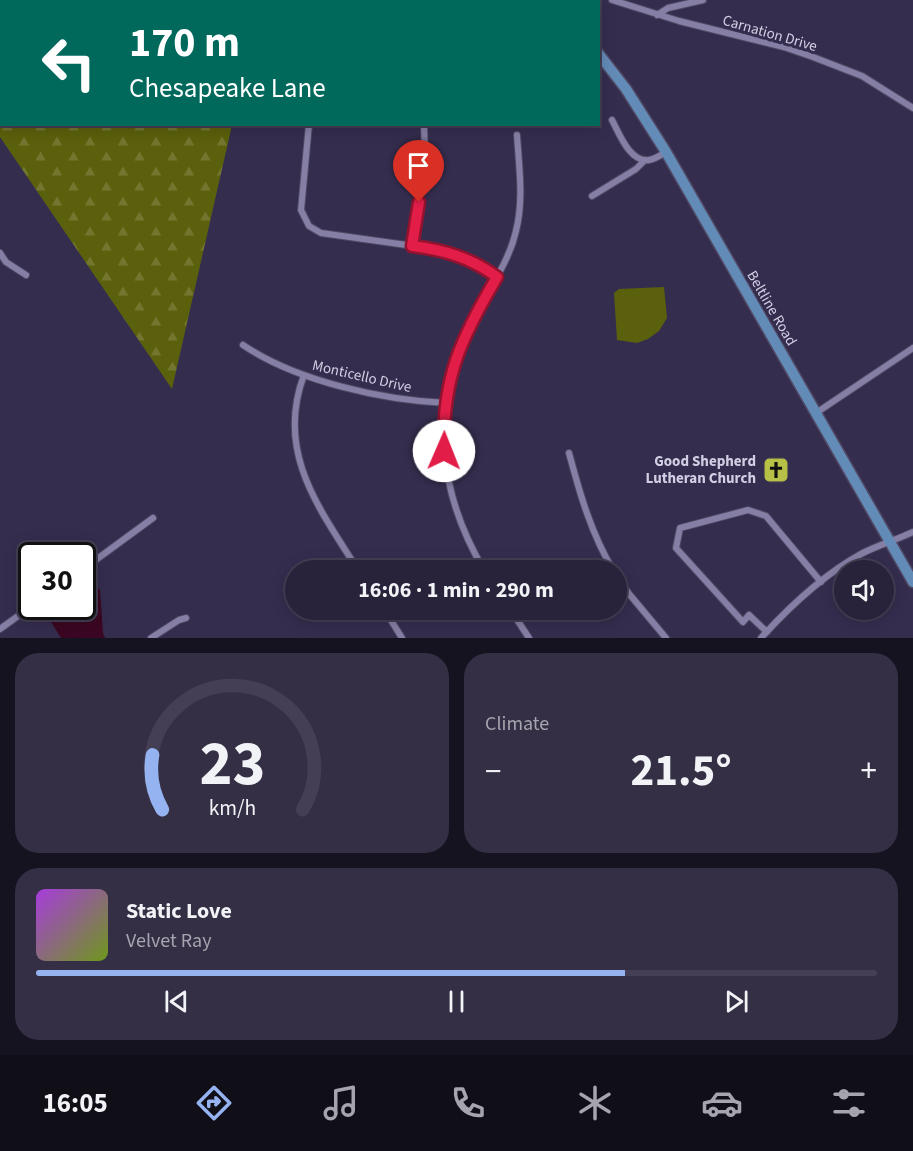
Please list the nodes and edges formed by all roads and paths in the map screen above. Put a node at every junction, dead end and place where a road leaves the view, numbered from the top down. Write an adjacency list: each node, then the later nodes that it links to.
1 (612, 0): 3 (street, Carnation Drive)
2 (704, 0): 3 (street)
3 (657, 15): 5 (street, Carnation Drive)
4 (600, 56): 10 (main road, Beltline Road)
5 (913, 108)
6 (612, 120): 11 (street)
7 (309, 126): 13 (street)
8 (424, 126): 13 (street)
9 (517, 135): 16 (street)
10 (666, 152): 11 (street); 21 (main road, Beltline Road)
11 (645, 160): 12 (street)
12 (592, 196)
13 (412, 246): 16 (street)
14 (0, 253): 15 (street)
15 (26, 275)
16 (497, 277): 20 (street)
17 (243, 345): 19 (street, Monticello Drive)
18 (913, 348): 21 (street)
19 (304, 375): 20 (street, Monticello Drive); 27 (street)
20 (446, 403): 28 (street)
21 (816, 414): 25 (main road, Beltline Road)
22 (569, 453): 29 (street)
23 (153, 518): 26 (street)
24 (913, 532): 25 (street)
25 (889, 541): 30 (street); 31 (main road, Beltline Road)
26 (96, 560)
27 (352, 560)
28 (479, 560)
29 (608, 560)
30 (821, 582): 38 (street); 38 (street)
31 (913, 582)
32 (627, 591): 42 (street)
33 (18, 616): 37 (street)
34 (186, 618): 39 (street)
35 (391, 620): 40 (street)
36 (517, 620): 41 (street)
37 (0, 629)
38 (767, 632): 43 (street)
39 (151, 638)
40 (402, 638)
41 (529, 638)
42 (666, 638)
43 (761, 638)

